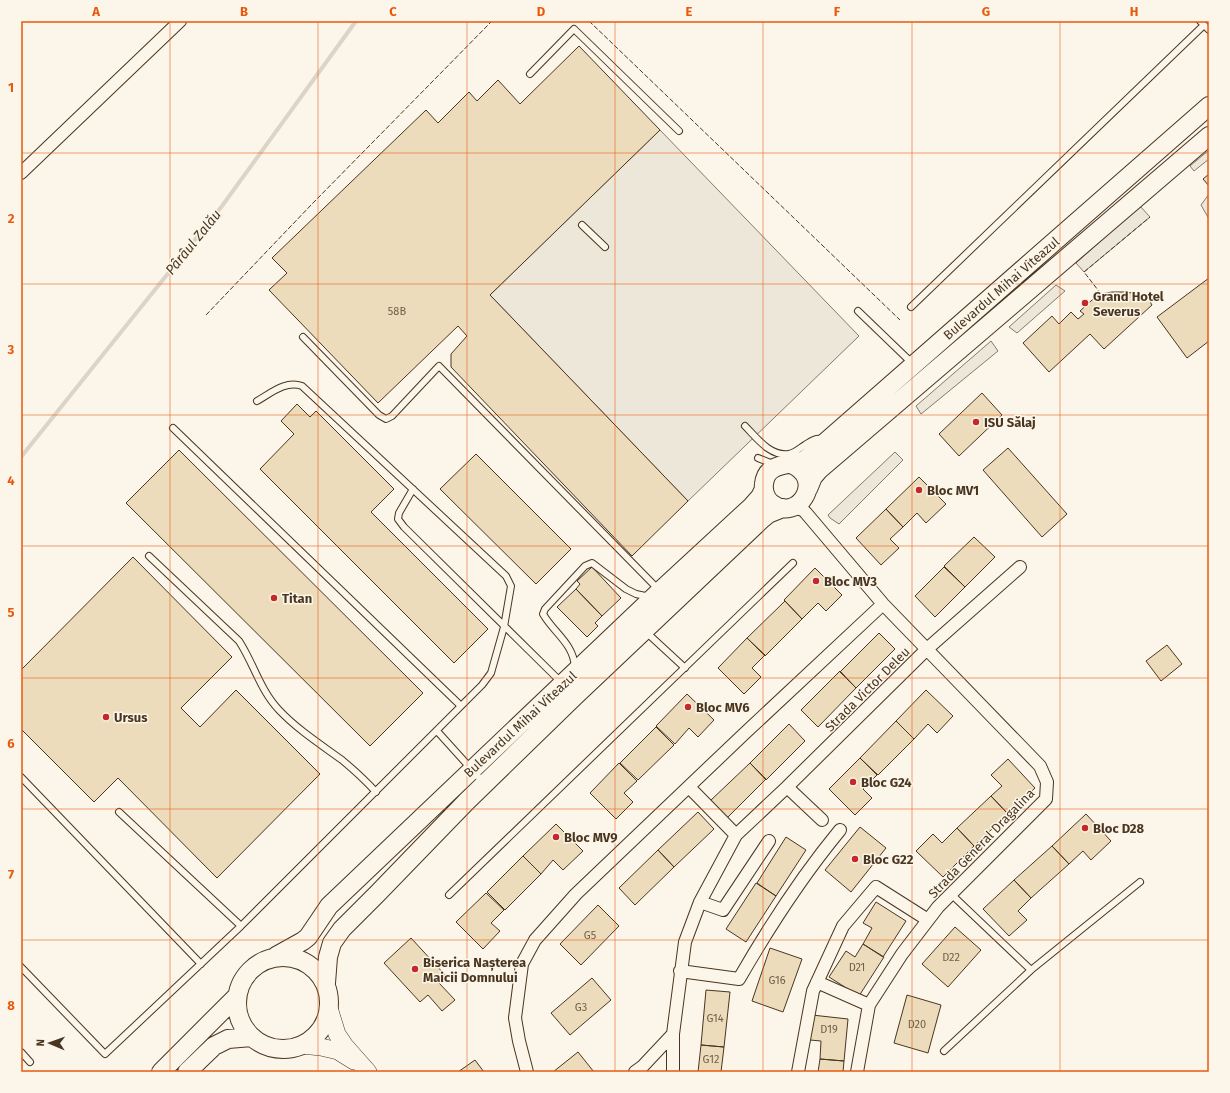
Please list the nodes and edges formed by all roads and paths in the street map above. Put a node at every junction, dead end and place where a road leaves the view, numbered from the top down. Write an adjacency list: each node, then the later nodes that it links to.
1 (180, 21): 8 (street)
2 (1202, 23): 3 (lane); 13 (lane)
3 (1209, 30)
4 (530, 74): 6 (lane)
5 (1209, 106): 9 (main road, Bulevardul Mihai Viteazul)
6 (679, 131)
7 (1209, 136): 10 (main road, Bulevardul Mihai Viteazul)
8 (21, 172)
9 (1126, 179): 10 (main road); 16 (main road, Bulevardul Mihai Viteazul)
10 (1140, 194): 17 (main road, Bulevardul Mihai Viteazul)
11 (582, 224): 12 (lane)
12 (605, 247)
13 (911, 307)
14 (858, 311): 18 (lane)
15 (303, 337): 30 (lane)
16 (943, 337): 17 (main road); 18 (main road, Bulevardul Mihai Viteazul)
17 (956, 352): 26 (main road, Bulevardul Mihai Viteazul)
18 (914, 364): 22 (main road, Bulevardul Mihai Viteazul)
19 (257, 401): 25 (lane)
20 (745, 426): 22 (lane)
21 (173, 428): 37 (lane)
22 (828, 439): 23 (main road, Bulevardul Mihai Viteazul)
23 (786, 464): 24 (main road, Bulevardul Mihai Viteazul); 26 (main road)
24 (763, 476): 26 (main road); 30 (main road, Bulevardul Mihai Viteazul)
25 (413, 489): 32 (lane); 32 (lane)
26 (799, 503): 31 (street, Strada General Dragalina); 33 (main road, Bulevardul Mihai Viteazul)
27 (149, 556): 44 (lane)
28 (793, 563): 35 (lane)
29 (1020, 567): 34 (street, Strada Victor Deleu)
30 (657, 594): 36 (main road, Bulevardul Mihai Viteazul); 36 (lane)
31 (883, 604): 34 (street, Strada General Dragalina); 42 (street)
32 (504, 627): 36 (lane); 37 (lane)
33 (645, 631): 35 (lane); 36 (main road, Bulevardul Mihai Viteazul)
34 (927, 649): 43 (street, Strada Victor Deleu); 51 (street, Strada General Dragalina)
35 (685, 668): 52 (lane)
36 (570, 686): 39 (main road, Bulevardul Mihai Viteazul); 41 (main road, Bulevardul Mihai Viteazul)
37 (461, 706): 38 (lane)
38 (437, 731): 39 (lane); 44 (lane)
39 (472, 770): 41 (lane); 56 (main road, Bulevardul Mihai Viteazul)
40 (21, 777): 57 (lane)
41 (486, 784): 62 (main road, Bulevardul Mihai Viteazul)
42 (689, 787): 48 (street); 76 (street)
43 (787, 787): 46 (street); 48 (street, Strada Victor Deleu)
44 (376, 792): 55 (lane)
45 (119, 812): 55 (lane)
46 (822, 820)
47 (840, 830): 60 (street)
48 (736, 835): 53 (street, Strada Victor Deleu)
49 (769, 841): 53 (street)
50 (1140, 882): 59 (lane)
51 (951, 894): 54 (street, Strada General Dragalina); 59 (lane)
52 (449, 895)
53 (700, 902): 60 (street, Strada Victor Deleu)
54 (928, 920): 61 (street); 64 (street, Strada General Dragalina)
55 (241, 926): 57 (lane)
56 (276, 956): 62 (main road); 63 (main road)
57 (201, 964): 58 (lane)
58 (21, 967)
59 (1031, 970): 69 (lane)
60 (680, 971): 66 (street, Strada Victor Deleu)
61 (817, 982): 64 (street); 78 (street)
62 (326, 983): 65 (main road)
63 (237, 996): 67 (main road); 74 (main road)
64 (869, 1005): 79 (street, Strada General Dragalina)
65 (329, 1008): 68 (main road); 72 (street)
66 (674, 1034): 73 (street); 77 (street, Strada Victor Deleu)
67 (252, 1037): 68 (main road); 75 (main road)
68 (302, 1045): 72 (street)
69 (944, 1051)
70 (21, 1052): 71 (lane)
71 (30, 1062)
72 (366, 1069)
73 (642, 1070)
74 (161, 1072)
75 (187, 1072)
76 (527, 1072)
77 (673, 1072)
78 (798, 1072)
79 (857, 1072)

